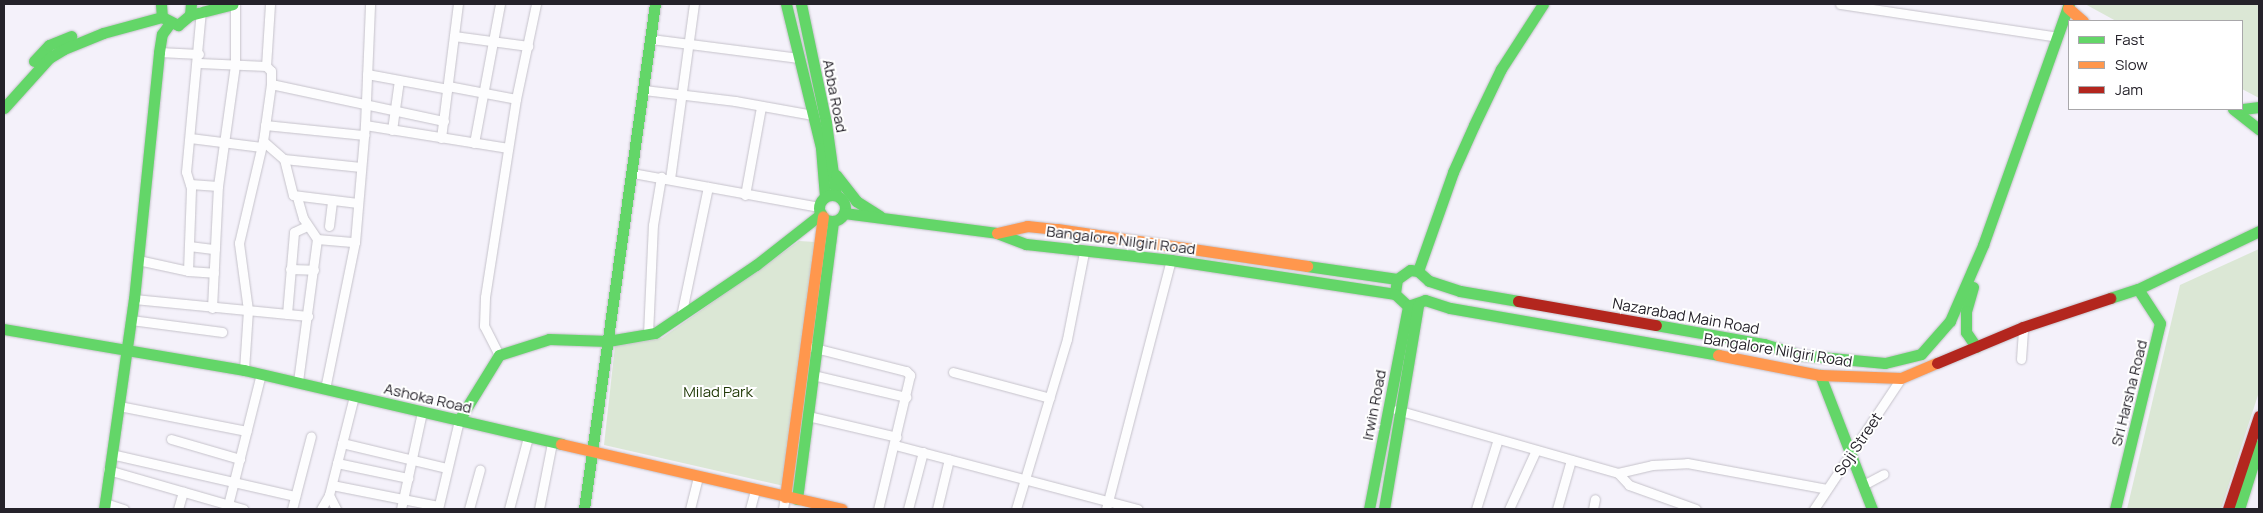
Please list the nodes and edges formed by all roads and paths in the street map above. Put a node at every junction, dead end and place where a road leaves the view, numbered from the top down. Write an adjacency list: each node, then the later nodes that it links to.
1 (234, 4): 15 (main road); 26 (street)
2 (270, 4): 27 (street)
3 (370, 4): 28 (street)
4 (458, 4): 17 (street)
5 (500, 4): 20 (street)
6 (536, 4): 22 (street)
7 (655, 4): 19 (main road)
8 (694, 4): 21 (street)
9 (786, 4): 25 (main road)
10 (801, 4): 57 (main road, Abba Road)
11 (1544, 4): 86 (main road)
12 (1840, 4): 18 (street)
13 (2069, 6): 16 (main road); 18 (main road, Nazarabad Main Road)
14 (162, 10): 15 (main road); 23 (main road); 35 (main road); 40 (main road)
15 (194, 10): 24 (street)
16 (2082, 20)
17 (454, 36): 20 (street); 31 (street)
18 (2064, 38): 77 (main road, Nazarabad Main Road)
19 (651, 39): 21 (street); 32 (main road)
20 (493, 41): 22 (street); 33 (street)
21 (688, 44): 25 (street); 34 (street)
22 (528, 46): 36 (street)
23 (159, 52): 24 (street); 81 (main road)
24 (199, 58): 26 (street); 50 (street)
25 (799, 58): 44 (main road)
26 (235, 65): 27 (street); 52 (street)
27 (266, 66): 30 (street)
28 (367, 74): 29 (street); 37 (street)
29 (399, 80): 31 (street); 42 (street)
30 (271, 84): 37 (street); 46 (street)
31 (448, 88): 33 (street); 45 (street)
32 (644, 90): 34 (street); 59 (main road)
33 (483, 94): 36 (street); 53 (street)
34 (681, 94): 38 (street); 60 (street)
35 (4, 96)
36 (516, 99): 55 (street)
37 (365, 104): 42 (street); 48 (street)
38 (761, 107): 44 (street); 64 (street)
39 (2259, 107): 41 (main road)
40 (4, 108)
41 (2243, 108)
42 (394, 110): 45 (street); 49 (street)
43 (2235, 110): 47 (main road)
44 (813, 115): 68 (main road)
45 (444, 121): 51 (street)
46 (265, 125): 48 (street); 54 (street)
47 (2259, 129)
48 (365, 130): 49 (street); 58 (street)
49 (392, 130): 51 (street)
50 (190, 138): 52 (street); 61 (street)
51 (441, 138): 53 (street)
52 (225, 142): 54 (street); 62 (street)
53 (474, 143): 55 (street)
54 (262, 144): 56 (street); 94 (street)
55 (508, 148): 107 (street)
56 (284, 160): 58 (street); 65 (street)
57 (832, 160): 68 (main road, Abba Road); 70 (main road)
58 (361, 167): 67 (street)
59 (632, 173): 60 (street); 103 (main road)
60 (666, 178): 63 (street); 102 (street)
61 (190, 184): 62 (street); 78 (street)
62 (218, 186): 79 (street)
63 (708, 187): 64 (street); 97 (street)
64 (745, 195): 68 (street)
65 (297, 197): 66 (street); 71 (street)
66 (332, 200): 67 (street); 72 (street)
67 (358, 203): 76 (street)
68 (826, 209): 69 (main road); 69 (main road); 97 (main road); 104 (main road)
69 (844, 213): 70 (main road, Bangalore Nilgiri Road)
70 (886, 220): 74 (main road, Bangalore Nilgiri Road)
71 (307, 226): 75 (street); 83 (street)
72 (329, 226)
73 (2259, 231): 89 (main road, Bangalore Nilgiri Road)
74 (997, 233): 80 (main road, Bangalore Nilgiri Road); 88 (main road)
75 (317, 239): 76 (street); 84 (street)
76 (355, 242): 116 (street)
77 (1983, 245): 86 (main road, Nazarabad Main Road); 105 (main road)
78 (189, 246): 79 (street); 85 (street)
79 (215, 249): 87 (street)
80 (1084, 252): 82 (main road, Bangalore Nilgiri Road); 119 (street)
81 (138, 260): 85 (street); 91 (main road)
82 (1171, 260): 90 (main road, Bangalore Nilgiri Road); 167 (street)
83 (290, 269): 84 (street); 95 (street)
84 (314, 270): 96 (street)
85 (188, 271): 87 (street)
86 (1418, 271): 88 (main road)
87 (214, 273): 93 (street)
88 (1397, 279): 90 (main road)
89 (2138, 289): 99 (main road, Bangalore Nilgiri Road); 200 (main road, Sri Harsha Road)
90 (1395, 294): 92 (main road, Bangalore Nilgiri Road)
91 (134, 299): 93 (street); 98 (main road)
92 (1417, 304): 113 (main road, Bangalore Nilgiri Road); 121 (main road, Irwin Road); 122 (main road, Irwin Road)
93 (212, 308): 94 (street)
94 (248, 310): 95 (street); 109 (street)
95 (287, 314): 96 (street)
96 (308, 316): 115 (street)
97 (681, 316): 102 (main road)
98 (131, 320): 101 (street); 106 (main road)
99 (2024, 328): 105 (main road, Bangalore Nilgiri Road); 108 (street)
100 (4, 329): 106 (main road, Ashoka Road)
101 (222, 332)
102 (648, 334): 103 (main road)
103 (608, 342): 107 (main road); 138 (main road)
104 (811, 347): 112 (main road); 118 (street); 161 (main road)
105 (1976, 347): 114 (main road, Bangalore Nilgiri Road)
106 (127, 348): 109 (main road, Ashoka Road); 120 (main road)
107 (498, 355): 126 (main road)
108 (2021, 359)
109 (244, 370): 111 (main road, Ashoka Road)
110 (953, 372): 119 (street)
111 (261, 374): 115 (main road, Ashoka Road); 127 (street)
112 (813, 375): 118 (street); 124 (main road)
113 (1820, 375): 114 (main road, Bangalore Nilgiri Road); 140 (main road)
114 (1901, 378): 140 (street, Soji Street)
115 (298, 382): 116 (main road, Ashoka Road)
116 (325, 389): 117 (main road, Ashoka Road)
117 (354, 396): 123 (main road, Ashoka Road); 133 (street)
118 (906, 397): 132 (street)
119 (1050, 398): 154 (street)
120 (118, 406): 127 (street); 139 (main road)
121 (1388, 407): 122 (street); 191 (main road, Irwin Road)
122 (1402, 411): 131 (street); 192 (main road, Irwin Road)
123 (422, 412): 126 (main road, Ashoka Road); 142 (street)
124 (808, 416): 132 (street); 164 (main road)
125 (2259, 416): 201 (main road)
126 (459, 420): 129 (main road, Ashoka Road); 146 (street)
127 (247, 431): 141 (street)
128 (311, 436): 160 (street)
129 (528, 437): 134 (main road, Ashoka Road); 179 (street)
130 (171, 439): 141 (street)
131 (1498, 439): 136 (street); 193 (street)
132 (896, 441): 137 (street); 186 (street)
133 (342, 443): 142 (street); 145 (street)
134 (552, 443): 138 (main road, Ashoka Road); 180 (street)
135 (2259, 445): 202 (main road)
136 (1536, 450): 144 (street); 194 (street)
137 (923, 452): 143 (street); 187 (street)
138 (590, 453): 151 (main road, Ashoka Road); 181 (main road)
139 (111, 454): 148 (main road); 153 (street)
140 (1853, 455): 155 (main road); 156 (street, Soji Street)
141 (240, 459): 153 (street)
142 (411, 460): 146 (street); 152 (street)
143 (949, 460): 154 (street); 188 (street)
144 (1571, 460): 149 (street); 195 (street)
145 (337, 462): 152 (street); 157 (street)
146 (447, 468): 169 (street)
147 (480, 469): 178 (street)
148 (108, 470): 159 (street); 166 (main road)
149 (1618, 473): 156 (street); 165 (street)
150 (1884, 474): 155 (street)
151 (698, 477): 158 (main road, Ashoka Road); 182 (street)
152 (408, 478): 163 (street)
153 (234, 482): 160 (street); 168 (street)
154 (1025, 482): 167 (street); 189 (street)
155 (1865, 484): 199 (main road)
156 (1827, 489): 198 (street, Soji Street)
157 (331, 490): 163 (street); 175 (street); 176 (street)
158 (755, 490): 161 (main road, Ashoka Road); 183 (street)
159 (183, 492): 168 (street); 172 (street)
160 (295, 496): 174 (street)
161 (785, 497): 164 (main road, Ashoka Road); 184 (street)
162 (1595, 498): 196 (street)
163 (403, 499): 169 (street); 177 (street)
164 (797, 499): 170 (main road, Ashoka Road)
165 (1668, 505): 197 (street)
166 (105, 506): 171 (street)
167 (1107, 506): 190 (street)
168 (227, 507): 173 (street)
169 (438, 507)
170 (823, 507): 185 (main road, Ashoka Road)
171 (124, 509)
172 (178, 509)
173 (243, 509)
174 (292, 509)
175 (321, 509)
176 (336, 509)
177 (401, 509)
178 (469, 509)
179 (509, 509)
180 (539, 509)
181 (584, 509)
182 (690, 509)
183 (750, 509)
184 (783, 509)
185 (842, 509)
186 (878, 509)
187 (908, 509)
188 (937, 509)
189 (1016, 509)
190 (1138, 509)
191 (1369, 509)
192 (1384, 509)
193 (1476, 509)
194 (1509, 509)
195 (1557, 509)
196 (1593, 509)
197 (1696, 509)
198 (1814, 509)
199 (1872, 509)
200 (2115, 509)
201 (2228, 509)
202 (2239, 509)

